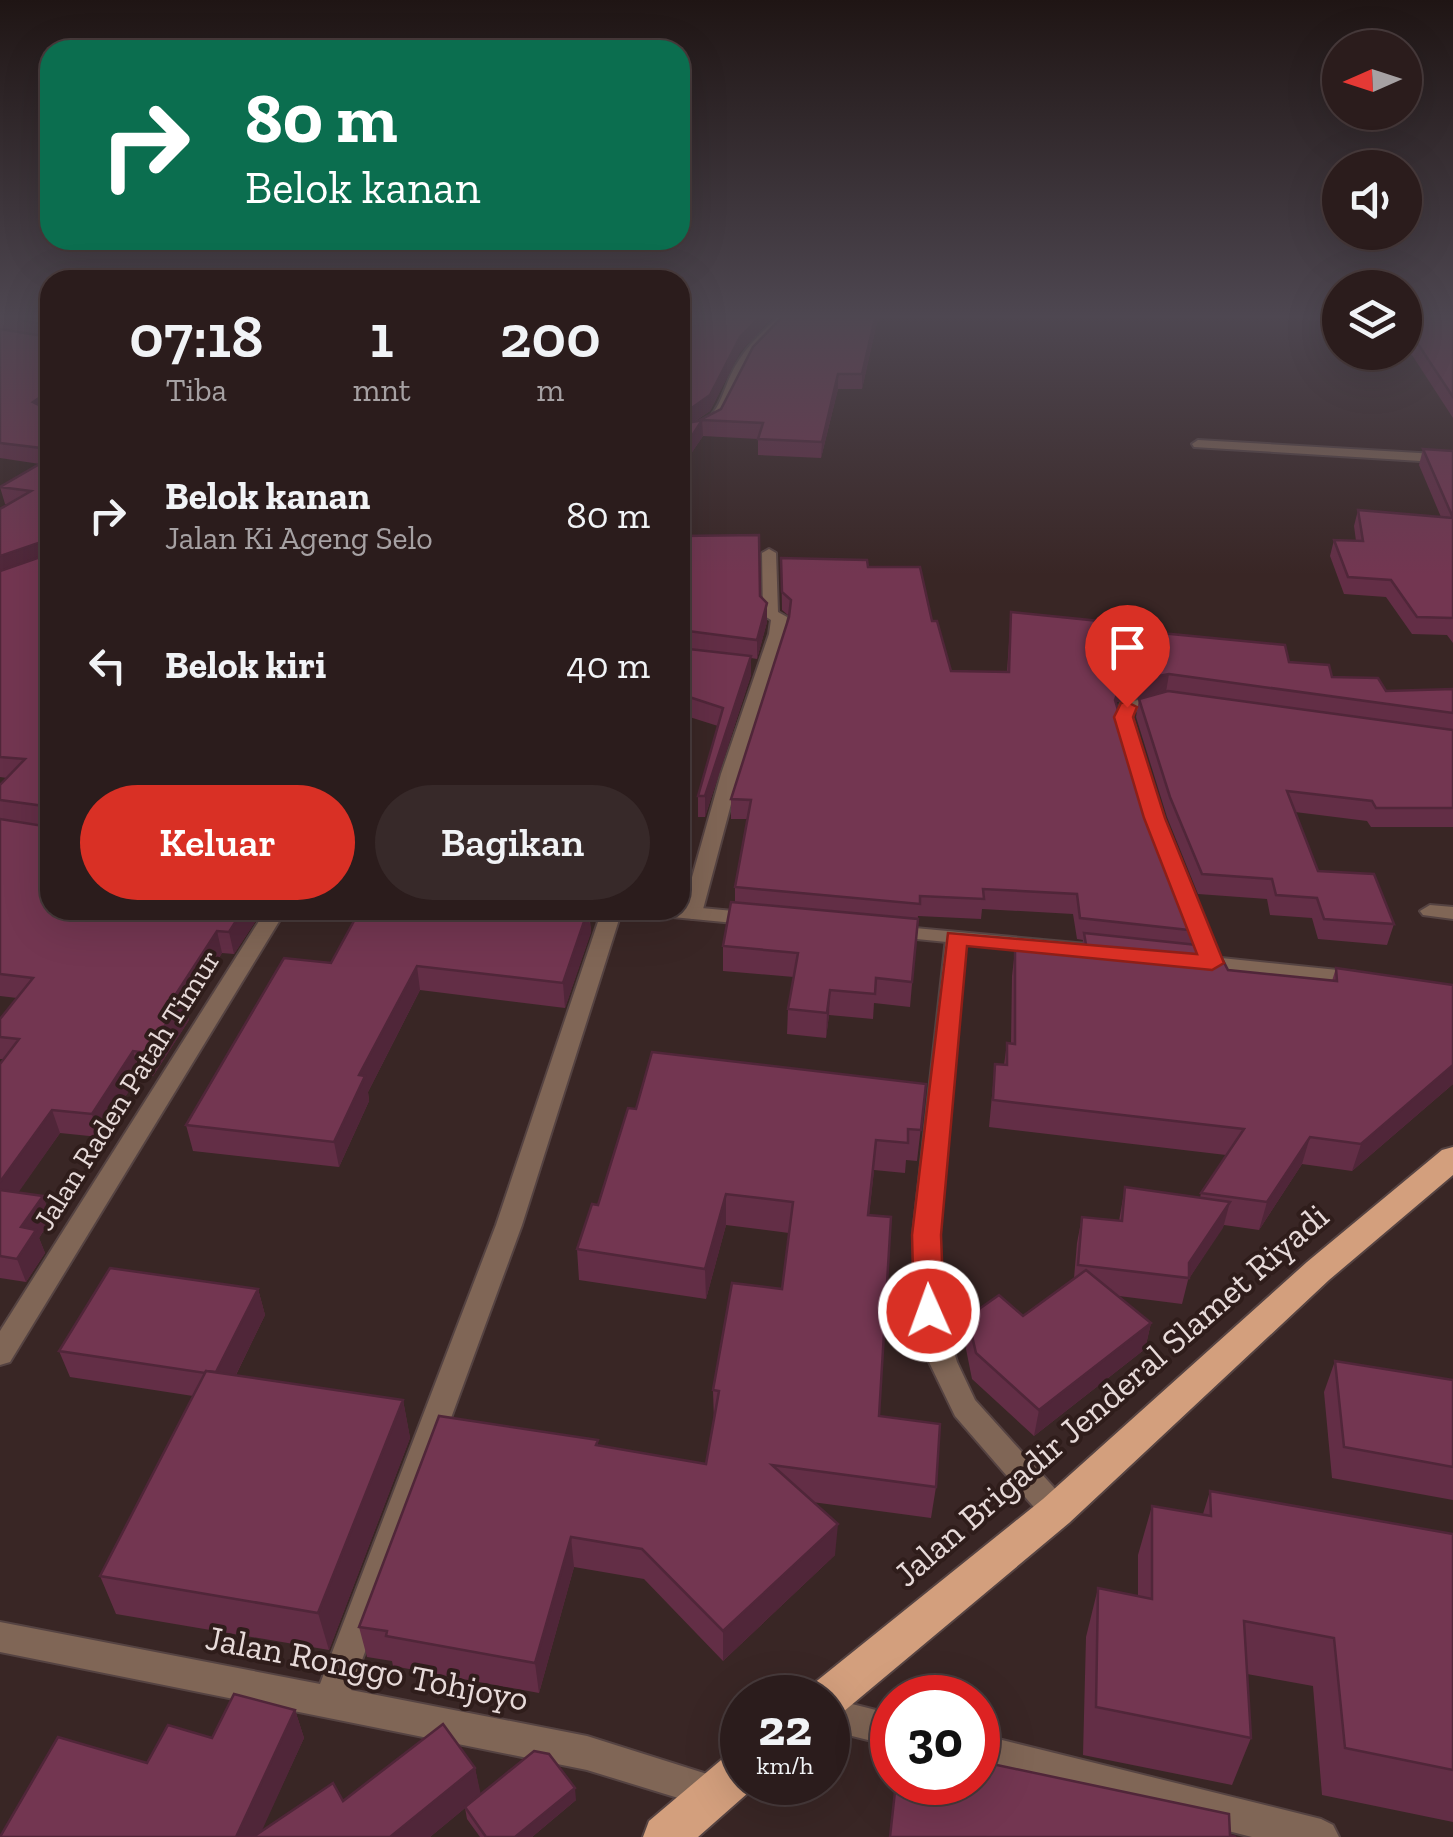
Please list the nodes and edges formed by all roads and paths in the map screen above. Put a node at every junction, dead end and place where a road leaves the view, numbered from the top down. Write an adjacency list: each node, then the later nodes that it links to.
1 (725, 404): 2 (street)
2 (690, 432)
3 (1198, 444): 4 (street)
4 (1453, 459)
5 (769, 554): 8 (street)
6 (1185, 703): 17 (street)
7 (1430, 911): 9 (street)
8 (692, 912): 12 (street)
9 (1453, 913)
10 (270, 920): 20 (street, Jalan Raden Patah Timur)
11 (609, 920): 24 (street)
12 (768, 920)
13 (862, 929): 14 (street)
14 (956, 938): 15 (street); 21 (street)
15 (1124, 953)
16 (1176, 959): 17 (street)
17 (1212, 963): 18 (street)
18 (1378, 981)
19 (1453, 1158): 21 (main road, Jalan Brigadir Jenderal Slamet Riyadi)
20 (0, 1354)
21 (1056, 1511): 23 (main road, Jalan Brigadir Jenderal Slamet Riyadi)
22 (0, 1637): 24 (street, Jalan Ronggo Tohjoyo)
23 (850, 1680)
24 (330, 1699): 26 (street, Jalan Ronggo Tohjoyo)
25 (1000, 1757): 29 (street)
26 (720, 1779)
27 (720, 1789): 28 (main road)
28 (664, 1837)
29 (1321, 1837)

